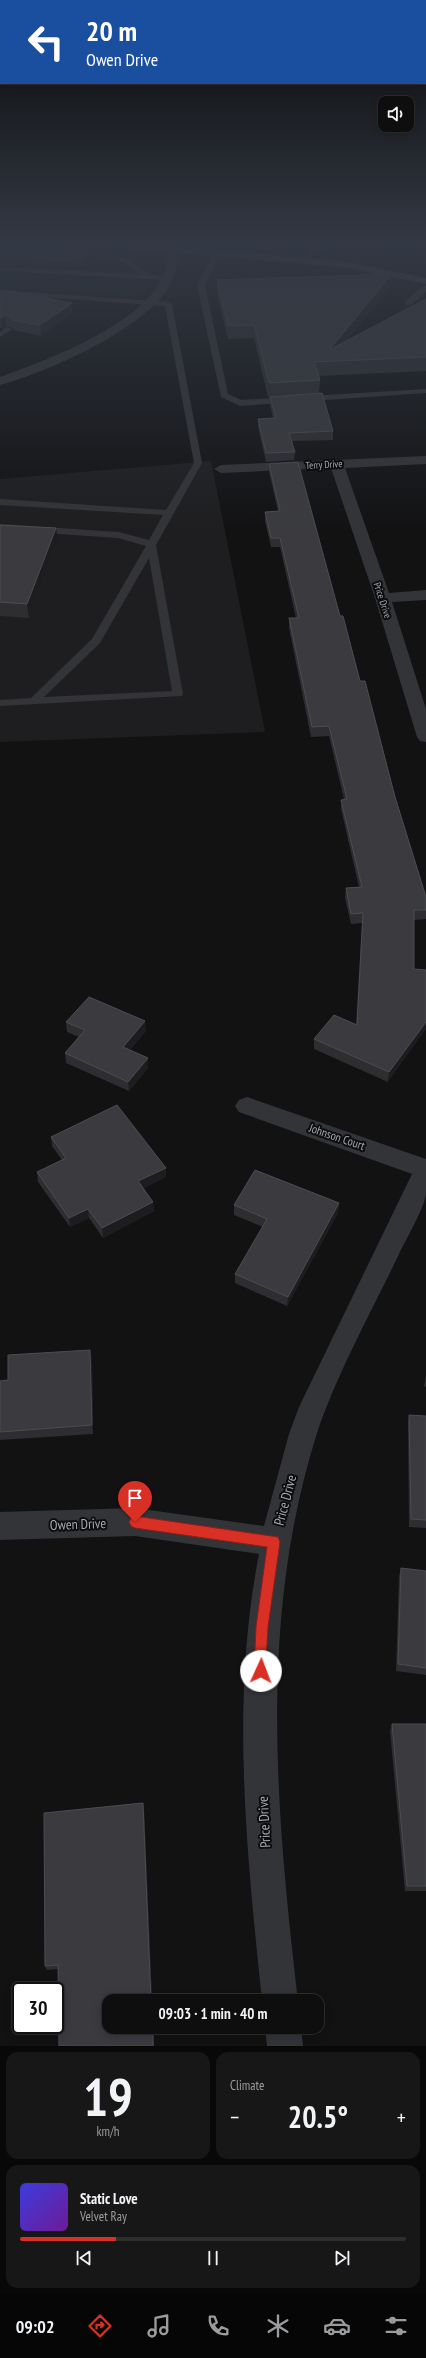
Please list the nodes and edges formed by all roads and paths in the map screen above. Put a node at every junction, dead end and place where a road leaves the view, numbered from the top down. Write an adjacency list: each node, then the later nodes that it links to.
1 (99, 338): 4 (street)
2 (175, 338): 10 (lane)
3 (212, 338): 5 (lane)
4 (0, 380)
5 (426, 391)
6 (426, 460): 7 (street, Terry Drive)
7 (337, 464): 8 (street, Terry Drive); 14 (street, Price Drive)
8 (221, 469)
9 (0, 502): 10 (lane)
10 (168, 513): 12 (lane)
11 (0, 527): 12 (lane)
12 (151, 544): 15 (lane); 15 (lane)
13 (426, 595): 14 (street)
14 (383, 598): 17 (street, Price Drive)
15 (34, 701): 16 (lane)
16 (0, 703)
17 (426, 737)
18 (248, 1106): 19 (street, Johnson Court)
19 (426, 1170): 21 (street, Price Drive)
20 (0, 1526): 21 (street, Owen Drive)
21 (274, 1542): 22 (street, Price Drive)
22 (279, 1994)
23 (284, 2034): 24 (street)
24 (286, 2046)

